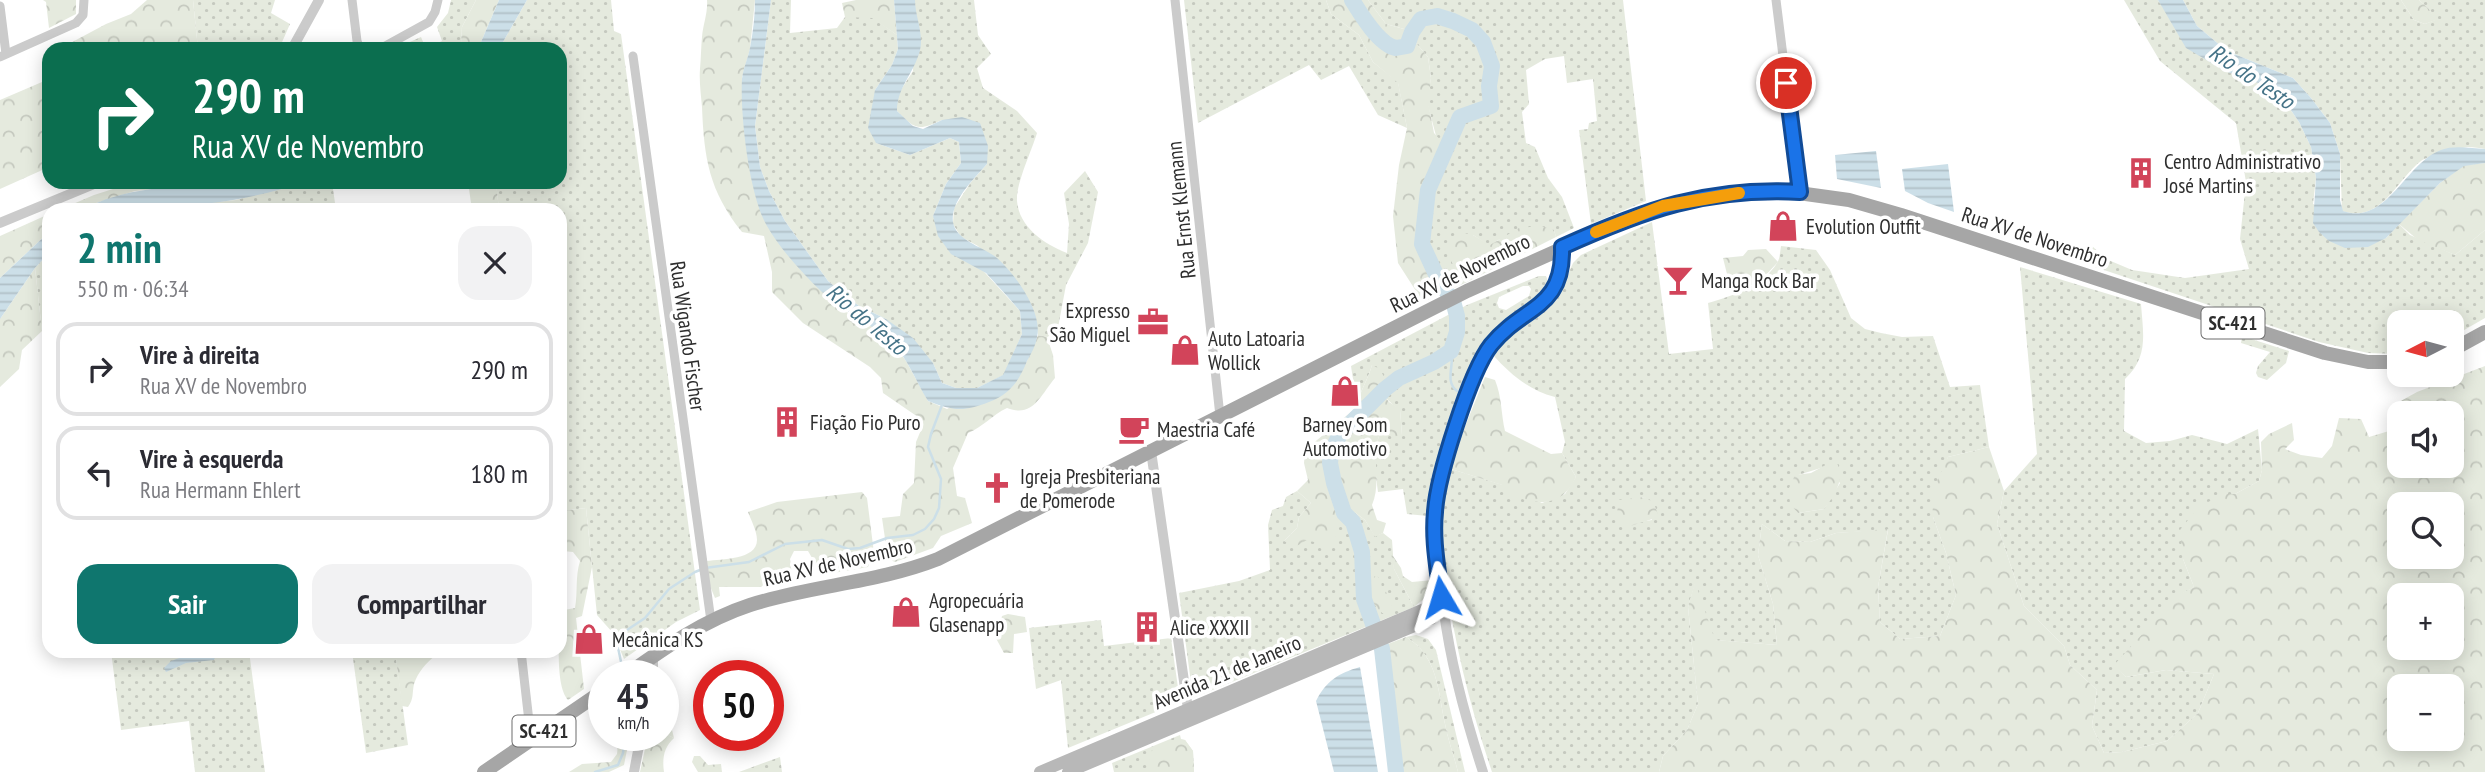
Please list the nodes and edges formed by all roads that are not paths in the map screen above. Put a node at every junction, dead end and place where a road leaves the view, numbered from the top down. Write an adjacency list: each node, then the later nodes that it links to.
1 (84, 0): 11 (street)
2 (319, 0): 8 (street)
3 (352, 0): 9 (street)
4 (438, 0): 10 (street)
5 (1175, 0): 22 (street, Rua Ernst Klemann)
6 (1776, 0): 14 (street)
7 (0, 6): 11 (street)
8 (296, 42)
9 (359, 42)
10 (393, 42)
11 (3, 55)
12 (633, 56): 25 (street, Rua Wigando Fischer)
13 (82, 189): 15 (street)
14 (1800, 192): 18 (main road, Rua XV de Novembro / SC-421); 21 (main road, Rua XV de Novembro / SC-421)
15 (48, 203)
16 (42, 206): 17 (street)
17 (0, 223)
18 (1562, 247): 22 (main road, Rua XV de Novembro / SC-421); 24 (main road)
19 (2485, 331): 20 (main road)
20 (2464, 343)
21 (2387, 362)
22 (1220, 416): 23 (main road, Rua XV de Novembro / SC-421)
23 (1151, 451): 25 (main road, Rua XV de Novembro / SC-421); 32 (street)
24 (1434, 612): 26 (main road, Avenida 21 de Janeiro); 39 (street)
25 (710, 621): 27 (main road, Rua XV de Novembro / SC-421)
26 (1369, 638): 32 (main road, Avenida 21 de Janeiro); 38 (main road, Avenida 21 de Janeiro)
27 (653, 656): 29 (main road, Rua XV de Novembro / SC-421); 30 (street)
28 (522, 658): 33 (street)
29 (647, 660)
30 (653, 660)
31 (588, 701): 33 (main road, SC-421)
32 (1188, 709): 37 (main road, Avenida 21 de Janeiro)
33 (531, 739): 35 (main road, SC-421)
34 (638, 751): 36 (street)
35 (484, 772)
36 (634, 772)
37 (1040, 772)
38 (1068, 772)
39 (1483, 772)

